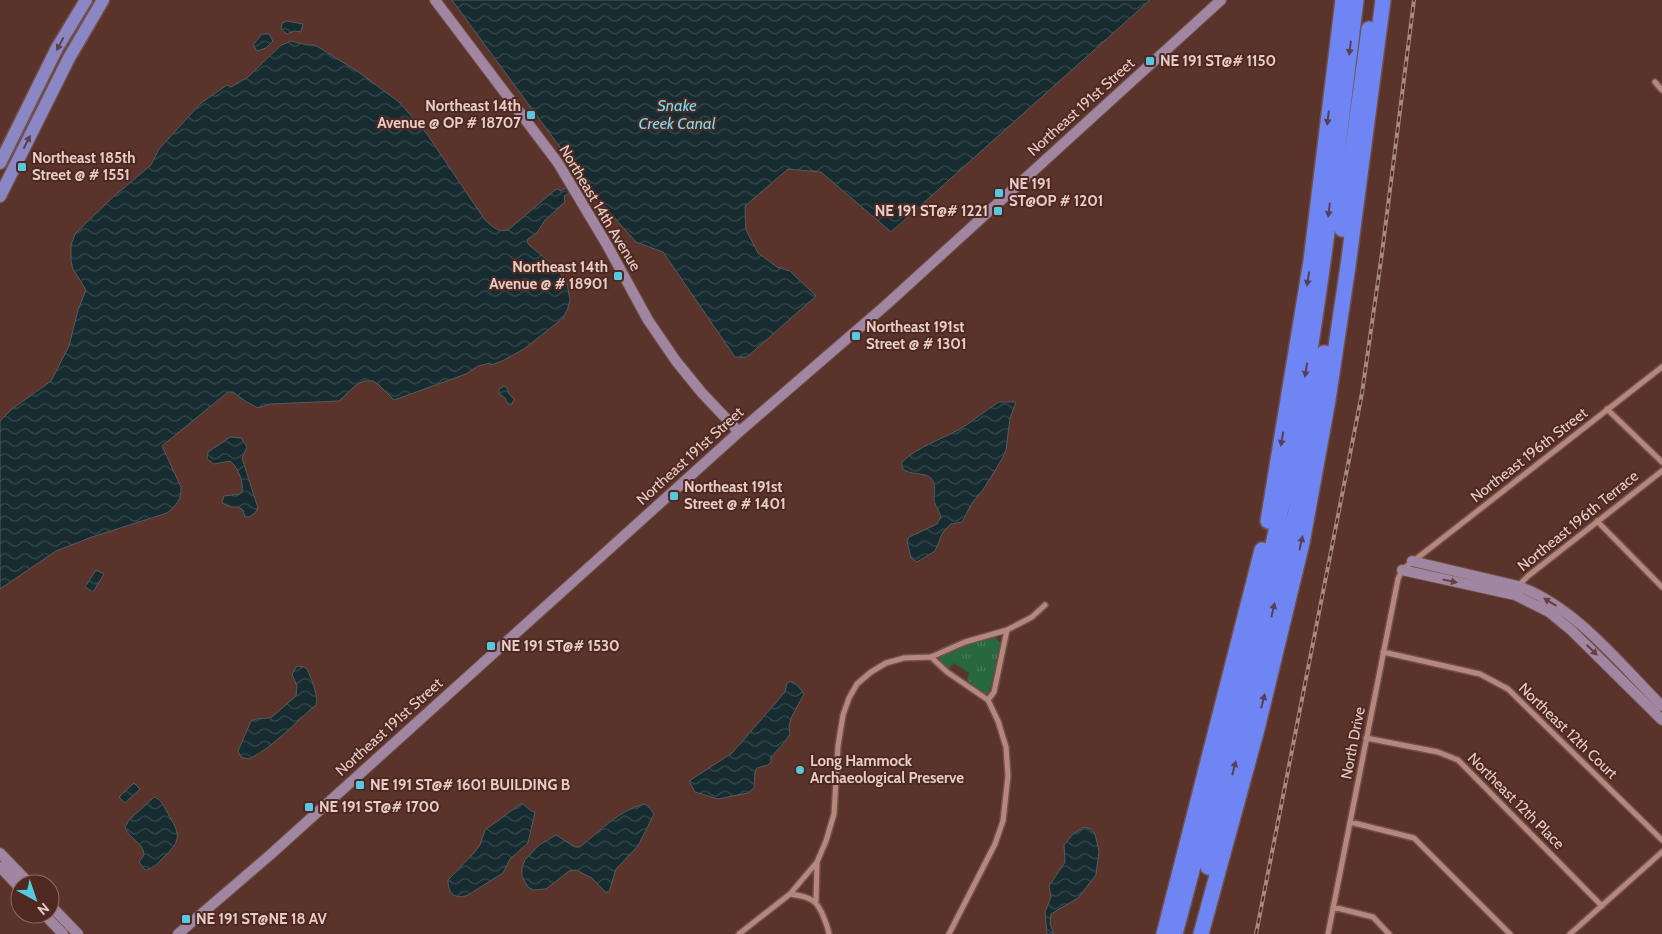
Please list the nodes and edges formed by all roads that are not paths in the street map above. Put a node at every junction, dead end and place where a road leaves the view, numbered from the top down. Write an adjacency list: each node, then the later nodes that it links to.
1 (104, 0): 9 (main road)
2 (435, 0): 19 (street, Northeast 14th Avenue)
3 (1221, 0): 19 (street, Northeast 191st Street)
4 (1343, 0): 56 (highway, one-way to 56)
5 (1356, 0): 57 (highway, one-way to 57)
6 (1373, 0): 16 (highway); 58 (highway, one-way to 6)
7 (1383, 0): 16 (highway)
8 (82, 1): 9 (street); 12 (main road, one-way to 12)
9 (95, 12): 13 (main road)
10 (1655, 82): 11 (street)
11 (1662, 90)
12 (25, 113): 13 (main road); 14 (main road)
13 (38, 119): 15 (main road, one-way to 13)
14 (0, 163)
15 (0, 196)
16 (1336, 343): 59 (highway, one-way to 16)
17 (1662, 367): 18 (street, Northeast 196th Street)
18 (1607, 409): 20 (street); 23 (street, Northeast 196th Street)
19 (740, 432): 52 (street, Northeast 191st Street)
20 (1662, 462)
21 (1662, 471): 22 (street, Northeast 196th Terrace)
22 (1597, 521): 25 (street); 26 (street, Northeast 196th Terrace)
23 (1412, 561): 24 (street); 26 (street)
24 (1402, 570): 26 (street, one-way to 26); 29 (street, North Drive)
25 (1662, 587)
26 (1516, 591): 32 (street, one-way to 26); 33 (street, one-way to 33)
27 (1045, 605): 28 (street)
28 (1006, 630): 30 (street); 31 (street)
29 (1383, 652): 34 (street, North Drive); 36 (street, Northeast 12th Court)
30 (931, 657): 31 (street); 39 (street)
31 (988, 700): 55 (street)
32 (1662, 706)
33 (1662, 720)
34 (1366, 738): 35 (street, North Drive); 45 (street, Northeast 12th Place)
35 (1350, 822): 46 (street, North Drive); 62 (street)
36 (1662, 840)
37 (1662, 852): 45 (street)
38 (0, 853): 41 (street)
39 (816, 862): 43 (street); 44 (street)
40 (0, 867): 42 (street)
41 (20, 874)
42 (10, 878)
43 (790, 894): 44 (street); 53 (street)
44 (816, 901): 54 (street)
45 (1602, 906): 49 (street)
46 (1333, 907): 60 (street, North Drive); 61 (street)
47 (60, 915): 51 (street)
48 (54, 924): 50 (street)
49 (1572, 933)
50 (63, 934)
51 (78, 934)
52 (178, 934)
53 (739, 934)
54 (829, 934)
55 (948, 934)
56 (1164, 934)
57 (1176, 934)
58 (1191, 934)
59 (1201, 934)
60 (1328, 934)
61 (1389, 934)
62 (1510, 934)

